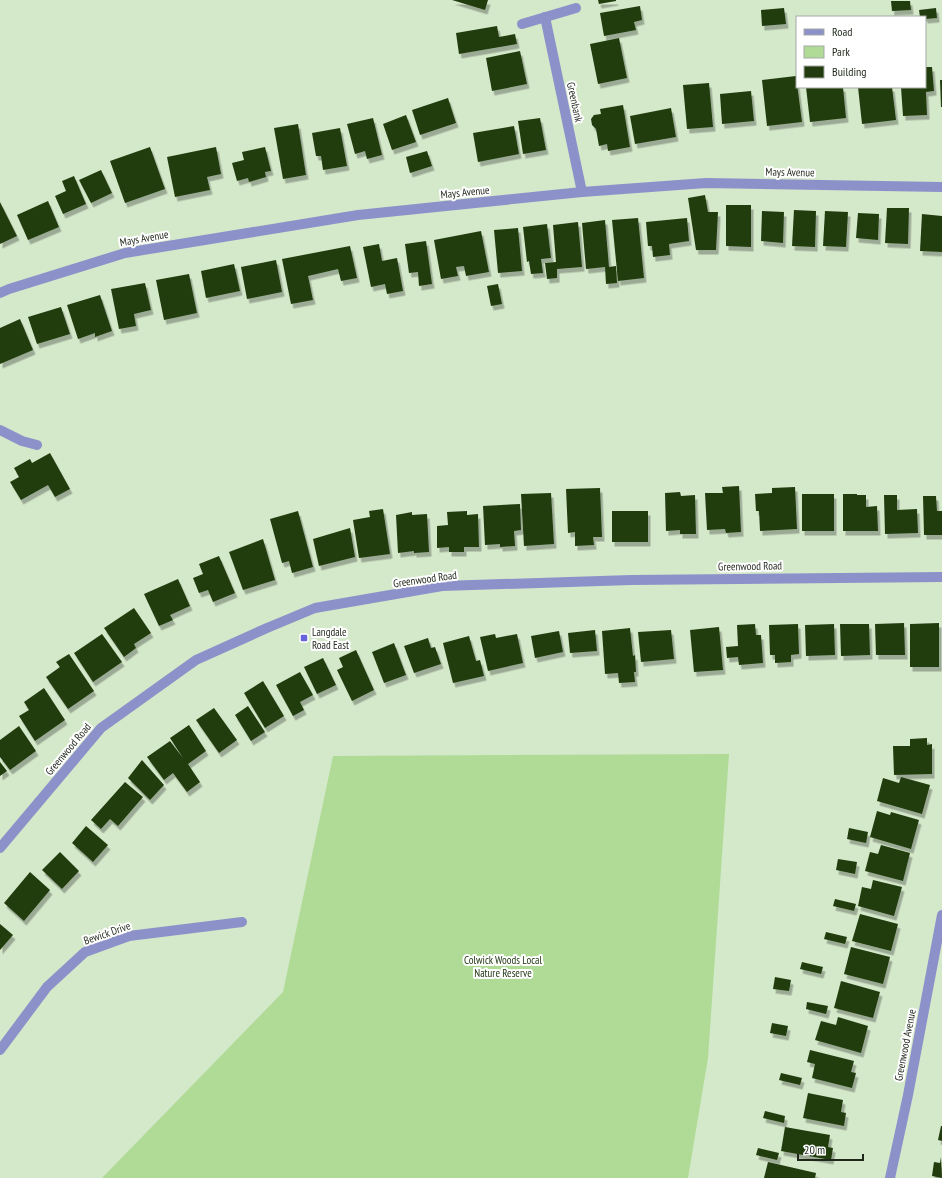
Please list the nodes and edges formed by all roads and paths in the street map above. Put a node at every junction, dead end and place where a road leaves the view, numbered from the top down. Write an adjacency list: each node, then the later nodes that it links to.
1 (576, 8): 2 (street)
2 (545, 17): 3 (street); 5 (street, Greenbank)
3 (522, 24)
4 (942, 188): 5 (street, Mays Avenue)
5 (582, 192): 6 (street, Mays Avenue)
6 (0, 294)
7 (0, 430): 8 (street)
8 (37, 445)
9 (942, 576): 10 (street, Greenwood Road)
10 (0, 848)
11 (942, 915): 14 (street, Greenwood Avenue)
12 (242, 922): 13 (street, Bewick Drive)
13 (0, 1050)
14 (890, 1178)

